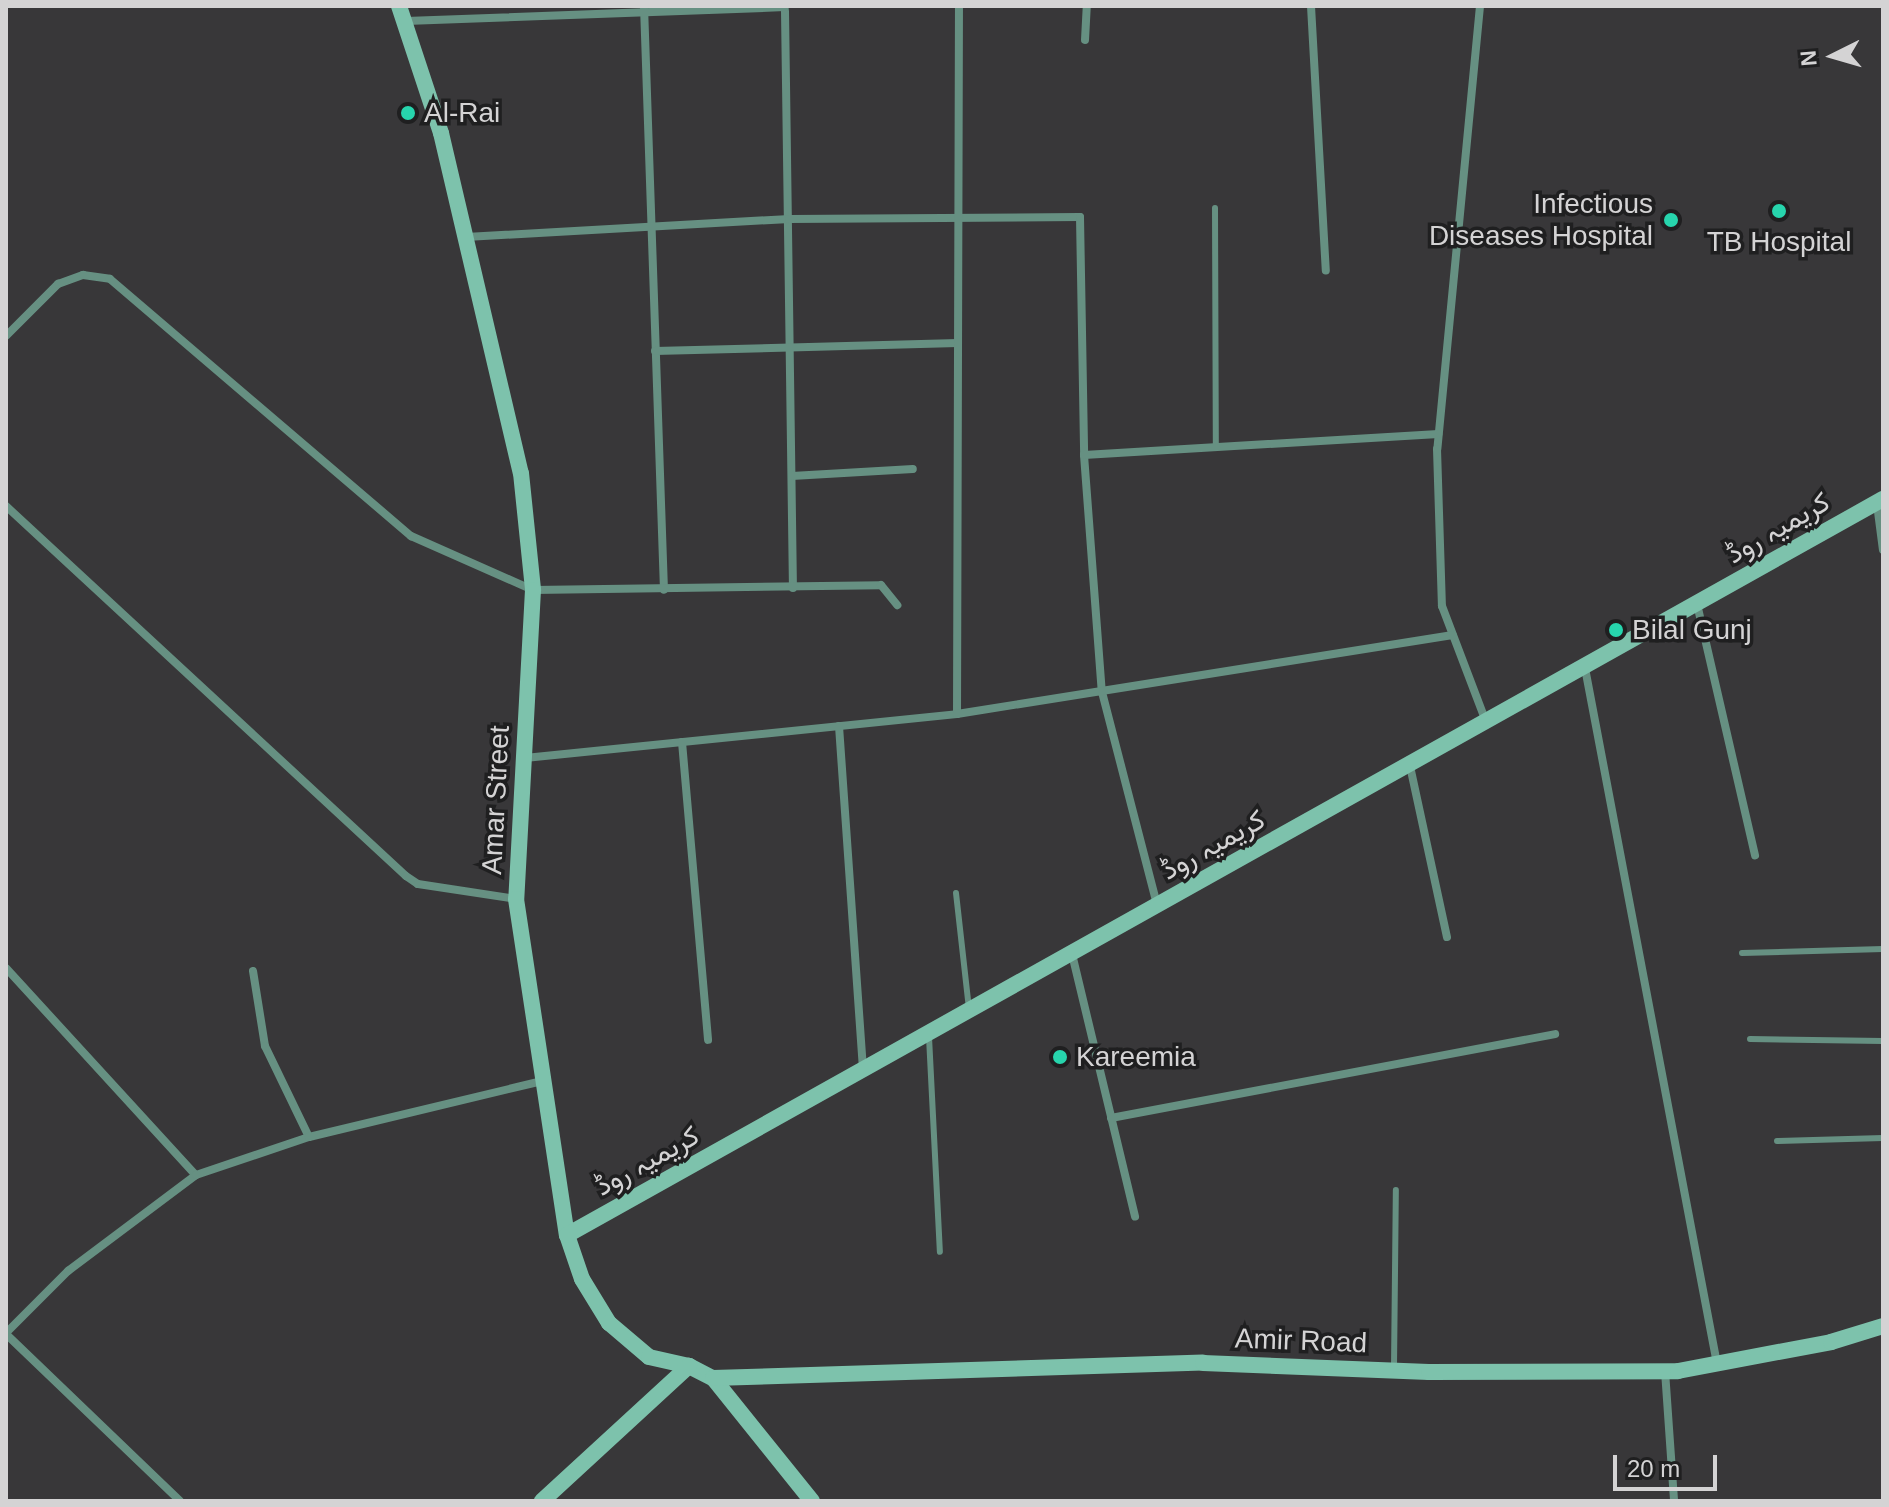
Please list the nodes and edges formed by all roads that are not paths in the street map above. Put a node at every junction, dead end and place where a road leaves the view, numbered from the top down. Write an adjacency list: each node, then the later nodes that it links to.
1 (959, 6): 11 (street)
2 (1087, 6): 8 (street)
3 (1311, 6): 14 (street)
4 (1480, 6): 19 (street)
5 (785, 8): 6 (street); 10 (street)
6 (644, 10): 7 (street); 12 (street)
7 (402, 14): 13 (main road, Amar Street)
8 (1085, 40)
9 (1215, 208): 20 (lane)
10 (789, 219): 11 (street); 12 (street); 17 (street)
11 (958, 221): 16 (street); 21 (street)
12 (652, 227): 13 (street); 18 (street)
13 (466, 237): 28 (main road, Amar Street)
14 (1326, 271)
15 (6, 336): 28 (street)
16 (958, 343): 17 (street); 35 (street)
17 (790, 344): 18 (street); 23 (street)
18 (655, 351): 29 (street)
19 (1438, 434): 20 (street); 32 (street)
20 (1216, 447): 21 (street)
21 (1084, 455): 34 (street)
22 (913, 469): 23 (street)
23 (792, 476): 27 (street)
24 (1880, 500): 26 (street); 30 (main road, کریمیہ روڈ)
25 (6, 506): 43 (street)
26 (1883, 550)
27 (793, 588): 29 (street); 31 (street)
28 (533, 590): 29 (street); 39 (main road, Amar Street)
29 (664, 590)
30 (1697, 604): 33 (main road, کریمیہ روڈ); 41 (street)
31 (897, 605)
32 (1453, 635): 34 (street); 36 (street)
33 (1585, 668): 36 (main road, کریمیہ روڈ); 70 (street)
34 (1102, 692): 35 (street); 44 (street)
35 (957, 714): 37 (street)
36 (1487, 723): 40 (main road, کریمیہ روڈ)
37 (839, 726): 38 (street); 57 (street)
38 (682, 742): 39 (street); 55 (street)
39 (525, 758): 43 (main road, Amar Street)
40 (1410, 766): 44 (main road, کریمیہ روڈ); 45 (street)
41 (1755, 855)
42 (956, 893): 51 (lane)
43 (516, 899): 58 (main road, Amar Street)
44 (1158, 906): 48 (main road, کریمیہ روڈ)
45 (1447, 937)
46 (1883, 949): 47 (lane)
47 (1742, 953)
48 (1072, 954): 51 (main road, کریمیہ روڈ); 59 (street)
49 (6, 968): 63 (street)
50 (253, 971): 60 (street)
51 (969, 1011): 52 (main road, کریمیہ روڈ)
52 (928, 1034): 57 (main road, کریمیہ روڈ); 67 (lane)
53 (1555, 1034): 59 (street)
54 (1750, 1039): 56 (lane)
55 (708, 1040)
56 (1883, 1041)
57 (863, 1070): 66 (main road, کریمیہ روڈ)
58 (543, 1081): 60 (street); 66 (main road, Amar Street)
59 (1111, 1118): 65 (street)
60 (309, 1137): 63 (street)
61 (1883, 1138): 62 (lane)
62 (1777, 1141)
63 (196, 1175): 69 (street)
64 (1396, 1190): 72 (lane)
65 (1135, 1217)
66 (567, 1235): 71 (main road, Amar Street)
67 (940, 1252)
68 (1883, 1326): 70 (main road, Amir Road)
69 (6, 1334): 75 (street)
70 (1717, 1364): 73 (main road, Amir Road)
71 (689, 1366): 74 (main road, Amar Street); 76 (main road)
72 (1394, 1371): 73 (main road, Amir Road); 74 (main road, Amir Road)
73 (1665, 1371): 78 (street)
74 (713, 1378): 77 (main road, Amar Street)
75 (180, 1501)
76 (542, 1501)
77 (812, 1501)
78 (1674, 1501)

